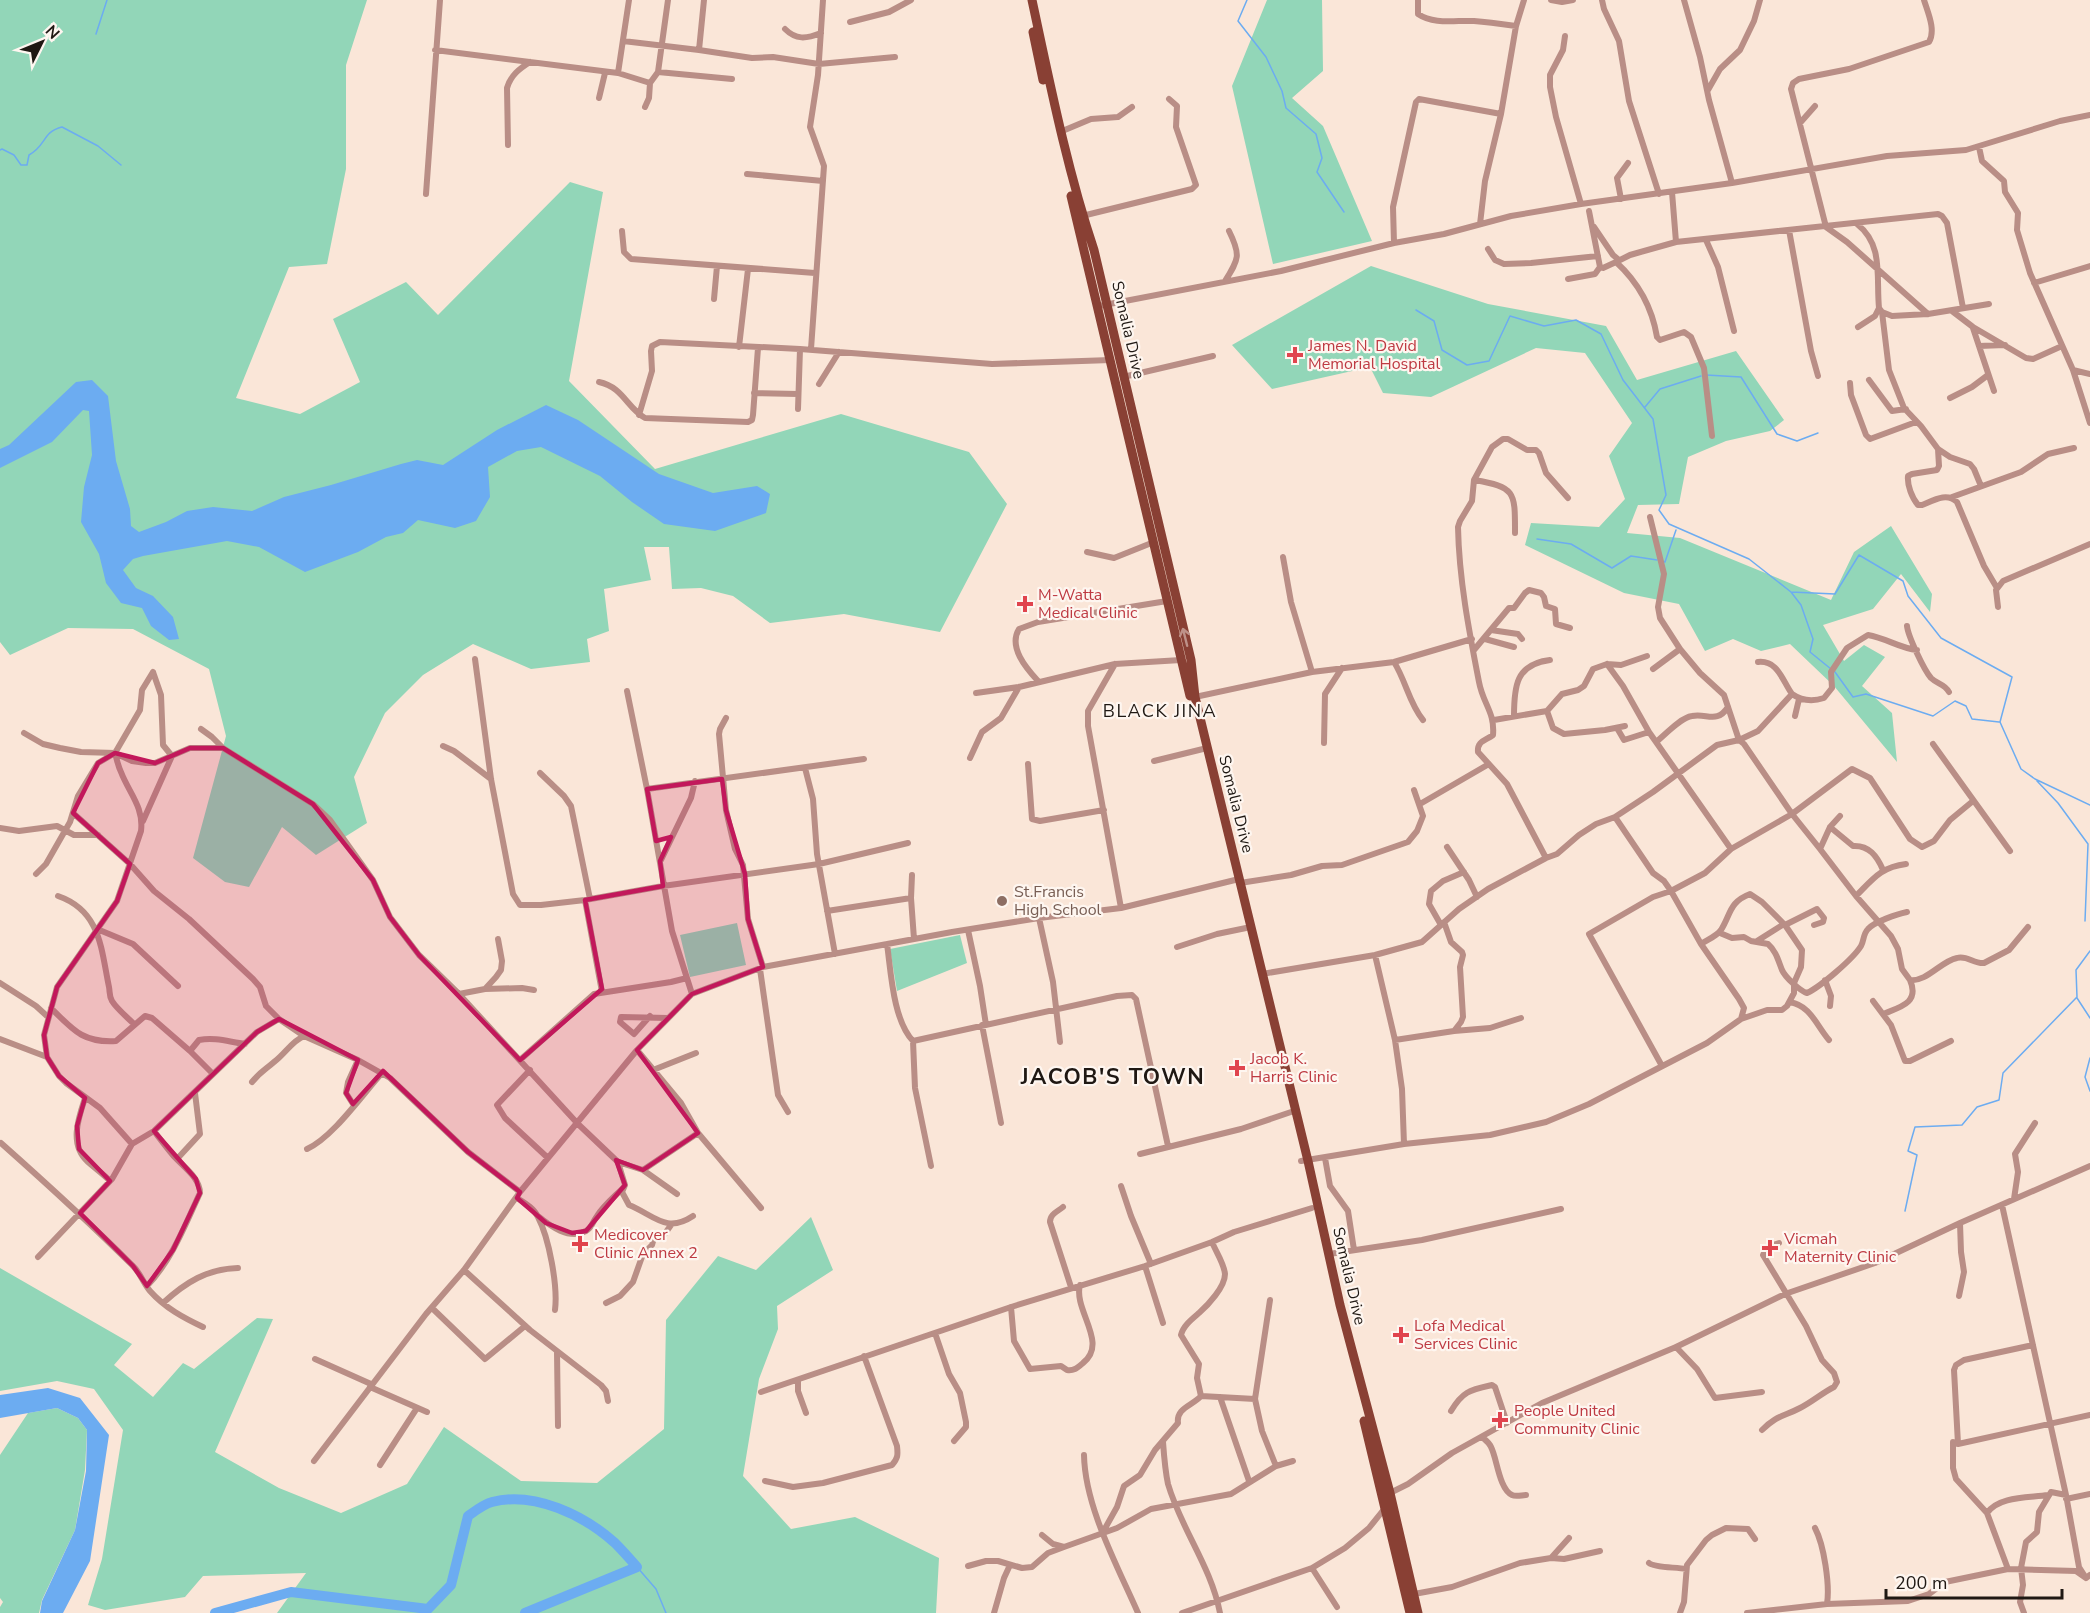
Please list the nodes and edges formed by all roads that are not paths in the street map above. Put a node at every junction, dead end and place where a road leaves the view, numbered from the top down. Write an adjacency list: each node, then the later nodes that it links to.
1 (440, 0): 24 (street)
2 (629, 0): 22 (street)
3 (668, 0): 23 (street)
4 (704, 0): 25 (street)
5 (823, 0): 20 (street)
6 (910, 0): 17 (street)
7 (1027, 0): 82 (main road, Somalia Drive)
8 (1032, 0): 43 (main road, Somalia Drive)
9 (1418, 0): 18 (street)
10 (1524, 0): 18 (street)
11 (1551, 0): 12 (street)
12 (1573, 0)
13 (1602, 0): 53 (street)
14 (1684, 0): 34 (street)
15 (1760, 0): 34 (street)
16 (1924, 0): 42 (street)
17 (850, 22)
18 (1516, 26): 40 (street)
19 (785, 28): 20 (street)
20 (821, 33): 28 (street)
21 (1565, 36): 55 (street)
22 (622, 41): 23 (street); 31 (street)
23 (662, 46): 25 (street); 29 (street)
24 (435, 50): 27 (street); 52 (street)
25 (699, 50): 28 (street)
26 (895, 57): 28 (street)
27 (531, 62): 30 (street); 44 (street)
28 (819, 64): 49 (street)
29 (658, 72): 32 (street); 33 (street)
30 (604, 73): 31 (street); 35 (street)
31 (618, 74): 33 (street)
32 (732, 79)
33 (651, 83): 37 (street)
34 (1708, 90): 50 (street)
35 (599, 98)
36 (1169, 99): 57 (street)
37 (645, 106)
38 (1815, 106): 42 (street)
39 (1132, 107): 43 (street)
40 (1501, 114): 58 (street); 67 (street)
41 (2090, 115): 45 (street)
42 (1800, 123): 47 (street)
43 (1060, 132): 57 (main road, Somalia Drive)
44 (508, 144)
45 (1979, 147): 47 (street); 79 (street)
46 (1628, 163): 54 (street)
47 (1812, 169): 50 (street); 61 (street)
48 (747, 174): 49 (street)
49 (823, 181): 76 (street)
50 (1732, 183): 51 (street)
51 (1672, 192): 53 (street); 66 (street)
52 (426, 194)
53 (1659, 194): 54 (street)
54 (1621, 199): 55 (street)
55 (1581, 204): 58 (street)
56 (1589, 211): 60 (street)
57 (1082, 216): 82 (main road, Somalia Drive)
58 (1480, 224): 67 (street)
59 (1857, 224): 61 (street); 75 (street); 83 (street)
60 (1592, 225): 69 (street); 70 (street)
61 (1826, 227): 62 (street); 75 (street)
62 (1789, 230): 65 (street); 103 (street)
63 (622, 231): 71 (street)
64 (1229, 231): 78 (street)
65 (1706, 240): 66 (street); 89 (street)
66 (1676, 242): 70 (street)
67 (1391, 244): 78 (street)
68 (1488, 249): 69 (street)
69 (1598, 256): 73 (street)
70 (1618, 261): 73 (street); 118 (street)
71 (717, 266): 74 (street); 80 (street)
72 (2090, 266): 79 (street)
73 (1600, 267): 77 (street)
74 (748, 269): 76 (street); 93 (street)
75 (1877, 271): 84 (street); 86 (street)
76 (815, 273): 96 (street)
77 (1568, 279)
78 (1225, 281): 82 (street)
79 (2034, 283): 92 (street)
80 (714, 299)
81 (1989, 304): 83 (street)
82 (1102, 305): 99 (main road, Somalia Drive); 104 (main road, Somalia Drive)
83 (1963, 308): 85 (street)
84 (1881, 310): 86 (street); 87 (street); 114 (street)
85 (1952, 311): 86 (street); 88 (street)
86 (1928, 314)
87 (1858, 327)
88 (1973, 327): 90 (street); 91 (street)
89 (1734, 331)
90 (2005, 345): 91 (street); 92 (street)
91 (1979, 346): 102 (street)
92 (2062, 346): 100 (street)
93 (739, 347): 94 (street); 115 (street)
94 (758, 348): 95 (street); 110 (street)
95 (800, 349): 96 (street); 111 (street)
96 (811, 349): 97 (street)
97 (838, 352): 99 (street); 108 (street)
98 (1213, 356): 104 (street)
99 (1111, 360): 127 (main road, Somalia Drive)
100 (2073, 370): 101 (street); 117 (street)
101 (2090, 374)
102 (1988, 375): 109 (street); 112 (street)
103 (1818, 376)
104 (1123, 377): 161 (main road, Somalia Drive, one-way to 104)
105 (1869, 380): 114 (street)
106 (599, 382): 115 (street)
107 (1850, 383): 116 (street)
108 (819, 384)
109 (1994, 391)
110 (754, 393): 111 (street); 115 (street)
111 (798, 394): 113 (street)
112 (1950, 398)
113 (798, 409)
114 (1906, 410): 116 (street)
115 (639, 415)
116 (1916, 422): 120 (street)
117 (2090, 423)
118 (1712, 436)
119 (2074, 447): 122 (street)
120 (1938, 449): 122 (street); 123 (street)
121 (1474, 480): 124 (street); 126 (street); 137 (street)
122 (1981, 486): 123 (street)
123 (1952, 497): 131 (street)
124 (1568, 498)
125 (1650, 517): 141 (street)
126 (1515, 533)
127 (1154, 542): 129 (street); 132 (main road, Somalia Drive)
128 (2090, 544): 131 (street)
129 (1087, 552)
130 (1283, 557): 154 (street)
131 (1997, 588): 133 (street)
132 (1167, 601): 146 (main road, Somalia Drive); 155 (street)
133 (1998, 608)
134 (1907, 626): 143 (street)
135 (1569, 628): 136 (street)
136 (1491, 630): 138 (street); 139 (street)
137 (1472, 639): 142 (street); 148 (street)
138 (1485, 639): 140 (street); 142 (street)
139 (1522, 639)
140 (1514, 647)
141 (1680, 649): 153 (street); 163 (street)
142 (1474, 650): 169 (street)
143 (1917, 650): 158 (street); 162 (street)
144 (1647, 656): 151 (street)
145 (475, 659): 193 (street)
146 (1181, 660): 150 (street); 181 (main road, Somalia Drive)
147 (1550, 660): 165 (street)
148 (1394, 662): 152 (street); 168 (street)
149 (1758, 662): 160 (street)
150 (1115, 664): 155 (street); 199 (street)
151 (1606, 664): 164 (street); 173 (street)
152 (1342, 669): 154 (street); 177 (street)
153 (1653, 669)
154 (1312, 672): 161 (street)
155 (1038, 681): 156 (street)
156 (1019, 687): 159 (street); 184 (street)
157 (627, 691): 195 (street)
158 (1949, 692)
159 (976, 693)
160 (1792, 694): 162 (street); 175 (street)
161 (1195, 697): 226 (main road, Somalia Drive)
162 (1799, 699): 166 (street)
163 (1728, 707): 175 (street); 176 (street)
164 (1547, 711): 165 (street); 171 (street)
165 (1514, 716): 169 (street)
166 (1795, 716)
167 (726, 718): 192 (street)
168 (1423, 720)
169 (1494, 720): 188 (street)
170 (1625, 726): 171 (street)
171 (1617, 728): 173 (street)
172 (201, 729): 180 (street)
173 (1649, 732): 176 (street)
174 (24, 733): 182 (street)
175 (1739, 740): 191 (street); 201 (street)
176 (1656, 742): 191 (street)
177 (1324, 743)
178 (1933, 744): 197 (street)
179 (443, 746): 193 (street)
180 (223, 748): 183 (street); 266 (street)
181 (1203, 749): 186 (street); 226 (main road, Somalia Drive)
182 (115, 753): 183 (street); 183 (street); 200 (street); 204 (street)
183 (172, 756): 204 (street)
184 (970, 758)
185 (864, 759): 189 (street)
186 (1154, 761)
187 (1028, 764): 199 (street)
188 (1489, 764): 198 (street); 216 (street)
189 (805, 768): 192 (street); 219 (street)
190 (540, 773): 233 (street)
191 (1678, 774): 203 (street); 213 (street)
192 (722, 779): 194 (street); 224 (street)
193 (491, 780): 233 (street)
194 (695, 781): 195 (street); 209 (street)
195 (646, 789): 210 (street)
196 (1414, 790): 198 (street)
197 (1973, 801): 201 (street); 215 (street)
198 (1420, 804): 226 (street)
199 (1104, 810): 234 (street)
200 (73, 813): 207 (street); 208 (street)
201 (1792, 814): 213 (street); 214 (street)
202 (1840, 816): 205 (street)
203 (1615, 817): 216 (street); 228 (street)
204 (143, 821): 218 (street)
205 (1830, 827): 214 (street); 221 (street)
206 (0, 828): 207 (street)
207 (64, 829): 208 (street); 223 (street)
208 (99, 835): 218 (street)
209 (671, 837): 210 (street); 217 (street)
210 (656, 841): 217 (street)
211 (908, 843): 219 (street)
212 (1447, 847): 222 (street)
213 (1731, 849): 228 (street)
214 (1820, 849): 230 (street)
215 (2010, 851)
216 (1546, 858): 231 (street)
217 (660, 861): 227 (street)
218 (130, 864): 244 (street); 278 (street)
219 (819, 864): 224 (street); 235 (street)
220 (1906, 864): 221 (street)
221 (1883, 870): 230 (street)
222 (1464, 872): 231 (street); 238 (street)
223 (36, 874)
224 (746, 874): 227 (street); 255 (street)
225 (912, 875): 232 (street)
226 (1238, 880): 234 (street); 243 (main road, Somalia Drive); 256 (main road, Somalia Drive)
227 (663, 886): 233 (street); 257 (street)
228 (1671, 891): 251 (street); 297 (street)
229 (58, 896): 244 (street)
230 (1856, 896): 240 (street)
231 (1477, 897): 238 (street)
232 (911, 898): 235 (street); 248 (street)
233 (587, 900): 265 (street)
234 (1121, 908): 237 (street)
235 (827, 911): 253 (street)
236 (1907, 912): 240 (street)
237 (1039, 918): 245 (street); 272 (street)
238 (1442, 924): 254 (street); 282 (street)
239 (1784, 924): 241 (street); 246 (street); 249 (street); 261 (street)
240 (1879, 924): 258 (street); 259 (street)
241 (1814, 925)
242 (2028, 927): 259 (street)
243 (1246, 928): 252 (street); 307 (main road, Somalia Drive)
244 (97, 929): 262 (street); 271 (street); 280 (street)
245 (968, 930): 248 (street); 281 (street)
246 (1720, 933): 249 (street); 251 (street)
247 (498, 939): 263 (street)
248 (914, 939): 250 (street)
249 (1758, 941): 261 (street)
250 (887, 944): 253 (street); 287 (street)
251 (1701, 944): 279 (street)
252 (1177, 946)
253 (835, 954): 255 (street)
254 (1376, 955): 256 (street); 285 (street)
255 (762, 968): 267 (street); 306 (street)
256 (1262, 974): 322 (main road, Somalia Drive)
257 (687, 978): 265 (street); 267 (street)
258 (1825, 980): 261 (street); 270 (street)
259 (1910, 980): 273 (street)
260 (0, 983): 274 (street)
261 (1794, 983): 269 (street)
262 (178, 986)
263 (485, 988): 264 (street); 266 (street)
264 (534, 990)
265 (602, 992): 296 (street)
266 (459, 994): 296 (street)
267 (693, 994): 276 (street)
268 (1873, 1001): 273 (street)
269 (1790, 1002): 279 (street); 286 (street)
270 (1830, 1006)
271 (51, 1008): 274 (street); 280 (street)
272 (1056, 1009): 281 (street); 289 (street); 316 (street)
273 (1883, 1014): 288 (street)
274 (48, 1017): 294 (street)
275 (650, 1017): 275 (street); 276 (street)
276 (668, 1018): 291 (street)
277 (1521, 1018): 282 (street)
278 (279, 1019): 283 (street); 290 (street)
279 (1741, 1020): 297 (street)
280 (134, 1024): 292 (street)
281 (984, 1025): 287 (street); 308 (street)
282 (1454, 1031): 285 (street)
283 (304, 1036): 295 (street); 302 (street)
284 (0, 1039): 294 (street)
285 (1395, 1040): 315 (street)
286 (1829, 1040)
287 (913, 1041): 325 (street)
288 (1951, 1041)
289 (1060, 1042)
290 (245, 1044): 292 (street); 301 (street)
291 (637, 1050): 299 (street); 310 (street)
292 (190, 1051): 301 (street)
293 (696, 1053): 299 (street)
294 (47, 1057): 304 (street)
295 (358, 1060): 300 (street); 305 (street)
296 (520, 1060): 298 (street)
297 (1662, 1066): 315 (street)
298 (530, 1070): 310 (street); 319 (street)
299 (653, 1070): 312 (street)
300 (382, 1073): 305 (street); 331 (street)
301 (213, 1074): 303 (street)
302 (252, 1082)
303 (195, 1093): 311 (street); 321 (street)
304 (85, 1098): 314 (street); 327 (street)
305 (353, 1104): 317 (street)
306 (788, 1112)
307 (1291, 1112): 316 (street); 322 (main road, Somalia Drive)
308 (1001, 1123)
309 (2035, 1123): 332 (street)
310 (578, 1124): 319 (street); 323 (street)
311 (154, 1131): 314 (street); 321 (street)
312 (698, 1133): 326 (street); 335 (street)
313 (2, 1143): 338 (street)
314 (132, 1144): 327 (street)
315 (1404, 1144): 320 (street)
316 (1168, 1146): 318 (street)
317 (307, 1149)
318 (1140, 1154)
319 (548, 1158): 331 (street)
320 (1325, 1158): 322 (street); 345 (street)
321 (177, 1159): 352 (street)
322 (1304, 1161): 336 (main road, Somalia Drive); 346 (main road, Somalia Drive)
323 (618, 1162): 326 (street); 328 (street)
324 (2090, 1166): 332 (street)
325 (931, 1167)
326 (643, 1170): 330 (street)
327 (110, 1181): 338 (street)
328 (625, 1185): 339 (street); 342 (street)
329 (1121, 1186): 348 (street)
330 (677, 1194)
331 (519, 1195): 339 (street); 350 (street)
332 (2014, 1199): 333 (street)
333 (2002, 1205): 341 (street); 366 (street)
334 (1063, 1207): 353 (street)
335 (761, 1208)
336 (1312, 1208): 343 (street); 405 (main road, Somalia Drive)
337 (1561, 1209): 345 (street)
338 (80, 1213): 347 (street); 352 (street)
339 (538, 1216): 361 (street)
340 (693, 1216): 342 (street)
341 (1960, 1223): 354 (street); 355 (street)
342 (671, 1225): 358 (street)
343 (1212, 1242): 348 (street); 375 (street)
344 (1779, 1243): 354 (street)
345 (1354, 1250): 346 (street)
346 (1329, 1254): 399 (main road, Somalia Drive)
347 (38, 1257)
348 (1148, 1265): 351 (street); 362 (street)
349 (238, 1268): 357 (street)
350 (464, 1270): 360 (street); 363 (street)
351 (1080, 1285): 353 (street); 359 (street)
352 (147, 1286): 357 (street)
353 (1071, 1287): 359 (street)
354 (1785, 1294): 367 (street); 387 (street)
355 (1959, 1296)
356 (1270, 1300): 377 (street)
357 (164, 1303): 364 (street)
358 (606, 1303)
359 (1011, 1307): 365 (street)
360 (432, 1308): 363 (street); 372 (street)
361 (555, 1310)
362 (1163, 1323)
363 (525, 1326): 368 (street)
364 (203, 1327)
365 (935, 1333): 369 (street); 389 (street)
366 (2032, 1345): 385 (street); 391 (street)
367 (1676, 1347): 374 (street); 384 (street)
368 (557, 1352): 378 (street); 386 (street)
369 (864, 1356): 371 (street); 397 (street)
370 (315, 1359): 372 (street)
371 (798, 1381): 373 (street); 382 (street)
372 (371, 1386): 379 (street); 393 (street)
373 (761, 1392)
374 (1761, 1392)
375 (1201, 1396): 376 (street); 390 (street)
376 (1220, 1397): 377 (street); 398 (street)
377 (1255, 1400): 396 (street)
378 (608, 1401)
379 (417, 1408): 380 (street); 395 (street)
380 (427, 1412)
381 (1450, 1412): 384 (street)
382 (806, 1413)
383 (2090, 1414): 385 (street)
384 (1507, 1423): 388 (street)
385 (2050, 1423): 391 (street); 403 (street)
386 (558, 1426)
387 (1762, 1430)
388 (1482, 1437): 399 (street); 401 (street)
389 (954, 1441)
390 (1163, 1442): 404 (street); 408 (street)
391 (1958, 1444): 406 (street)
392 (1084, 1455): 408 (street)
393 (314, 1461)
394 (1293, 1461): 396 (street)
395 (380, 1465)
396 (1276, 1466): 398 (street)
397 (765, 1481)
398 (1250, 1481): 404 (street)
399 (1390, 1493): 423 (main road, Somalia Drive)
400 (2090, 1494): 403 (street)
401 (1526, 1495)
402 (2048, 1495): 403 (street); 406 (street); 419 (street)
403 (2066, 1497): 422 (street)
404 (1176, 1505): 408 (street); 424 (street)
405 (1386, 1508): 418 (street); 431 (main road, Somalia Drive)
406 (1986, 1513): 421 (street)
407 (1815, 1528): 425 (street)
408 (1103, 1532): 412 (street); 428 (street)
409 (1042, 1535): 412 (street)
410 (1569, 1538): 414 (street)
411 (1755, 1539): 420 (street)
412 (1064, 1547): 416 (street)
413 (1600, 1551): 414 (street)
414 (1551, 1558): 423 (street)
415 (1649, 1563): 420 (street)
416 (1010, 1565): 417 (street); 427 (street)
417 (968, 1566)
418 (1312, 1568): 424 (street); 426 (street)
419 (2021, 1568): 421 (street); 422 (street); 435 (street)
420 (1686, 1569): 433 (street)
421 (2008, 1569): 425 (street)
422 (2088, 1576)
423 (1414, 1594): 432 (main road, Somalia Drive)
424 (1217, 1600): 429 (street); 430 (street)
425 (1827, 1604): 434 (street)
426 (1336, 1607)
427 (994, 1613)
428 (1138, 1613)
429 (1182, 1613)
430 (1220, 1613)
431 (1410, 1613)
432 (1418, 1613)
433 (1680, 1613)
434 (1748, 1613)
435 (2024, 1613)

